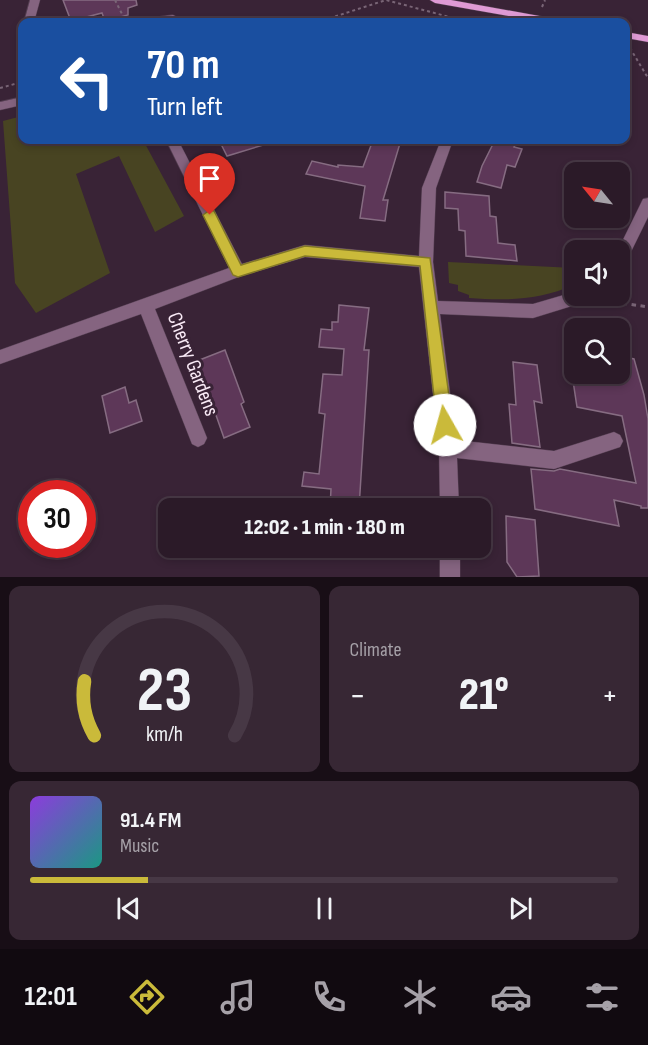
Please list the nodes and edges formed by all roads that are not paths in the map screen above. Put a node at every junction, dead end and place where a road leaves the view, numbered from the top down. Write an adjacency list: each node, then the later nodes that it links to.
1 (35, 0): 3 (street)
2 (435, 0): 4 (main road)
3 (31, 18)
4 (534, 18)
5 (630, 36): 6 (main road)
6 (646, 39)
7 (18, 102): 8 (street)
8 (0, 106)
9 (174, 144): 14 (street)
10 (446, 144): 13 (street)
11 (648, 203): 12 (street)
12 (630, 240)
13 (426, 262): 14 (street); 17 (street)
14 (238, 271): 16 (street)
15 (564, 302): 17 (street)
16 (146, 306): 18 (street); 19 (street, Cherry Gardens)
17 (430, 307): 21 (street)
18 (0, 357)
19 (198, 438)
20 (614, 441): 21 (street)
21 (448, 448): 22 (street)
22 (449, 498)
23 (450, 558): 24 (street)
24 (450, 577)

